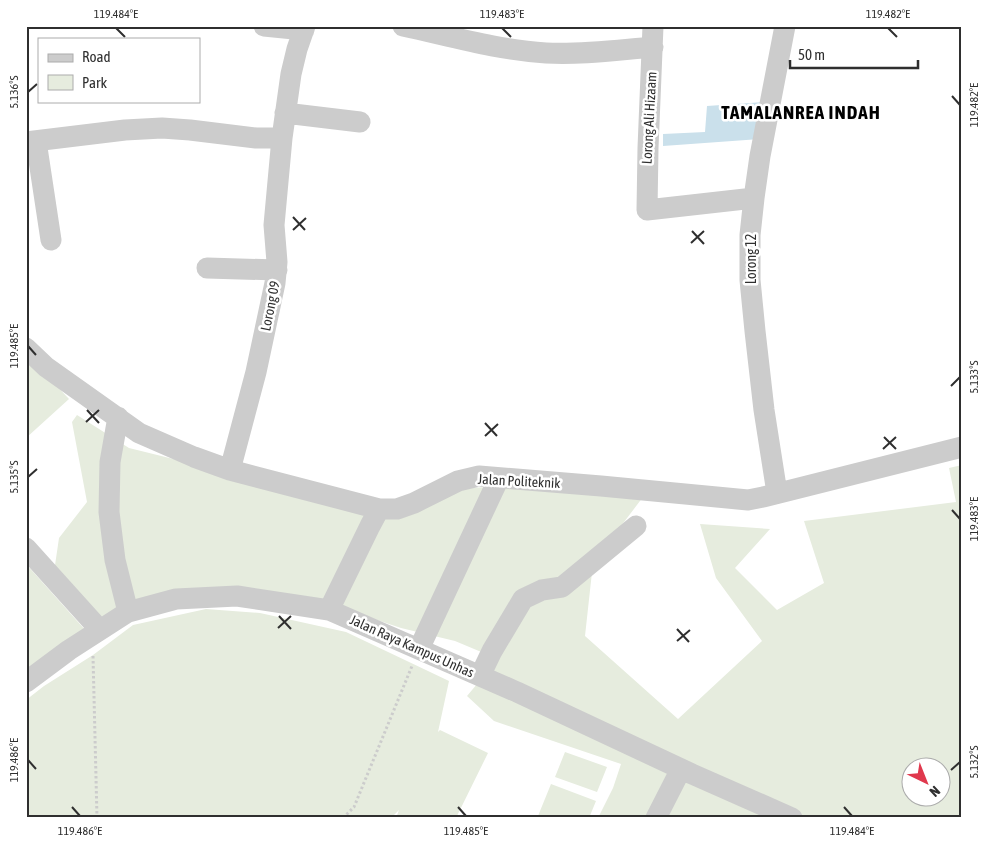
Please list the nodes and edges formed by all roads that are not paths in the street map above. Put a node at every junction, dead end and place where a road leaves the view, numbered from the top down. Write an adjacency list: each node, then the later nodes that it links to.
1 (264, 26): 4 (street)
2 (403, 26): 5 (street)
3 (785, 26): 10 (street, Lorong 12)
4 (304, 28): 6 (street, Lorong 09)
5 (652, 37): 10 (street, Lorong Ali Hizaam)
6 (285, 113): 7 (street); 8 (street, Lorong 09)
7 (360, 122)
8 (282, 138): 9 (street); 13 (street, Lorong 09)
9 (31, 142): 11 (street)
10 (754, 198): 19 (street, Lorong 12)
11 (51, 240)
12 (207, 268): 13 (street)
13 (277, 270): 17 (street, Lorong 09)
14 (26, 348): 15 (street, Jalan Politeknik)
15 (118, 418): 17 (street, Jalan Politeknik); 24 (street)
16 (962, 446): 19 (street, Jalan Politeknik)
17 (230, 470): 20 (street, Jalan Politeknik)
18 (495, 486): 19 (street, Jalan Politeknik); 20 (street, Jalan Politeknik); 26 (street)
19 (777, 493)
20 (379, 509): 23 (street)
21 (636, 526): 27 (street)
22 (26, 548): 25 (street)
23 (329, 610): 24 (street, Jalan Raya Kampus Unhas); 26 (street, Jalan Raya Kampus Unhas)
24 (128, 612): 25 (street, Jalan Raya Kampus Unhas)
25 (96, 633): 28 (street, Jalan Raya Kampus Unhas)
26 (418, 649): 27 (street, Jalan Raya Kampus Unhas)
27 (480, 676): 29 (street, Jalan Raya Kampus Unhas)
28 (26, 682)
29 (681, 769): 30 (street); 31 (street, Jalan Raya Kampus Unhas)
30 (656, 818)
31 (792, 818)

